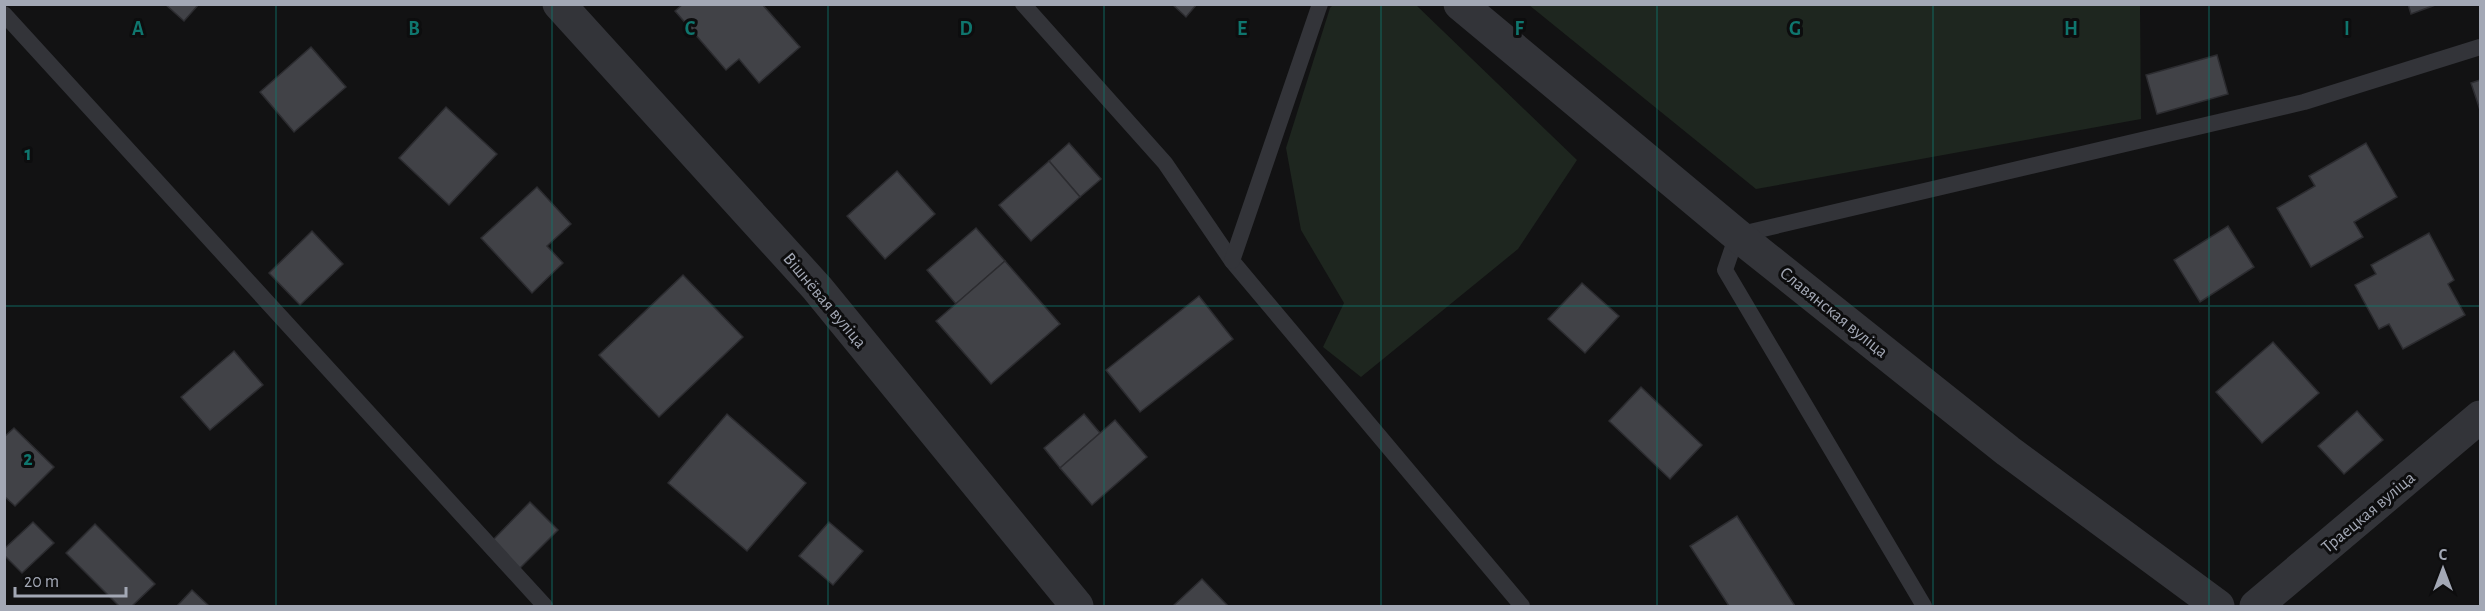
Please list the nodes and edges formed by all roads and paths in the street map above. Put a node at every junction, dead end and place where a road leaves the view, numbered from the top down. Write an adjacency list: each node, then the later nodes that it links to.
1 (559, 4): 11 (street, Вішнёвая вуліца)
2 (1023, 4): 8 (lane)
3 (1320, 4): 8 (lane)
4 (1460, 4): 7 (street, Славянская вуліца)
5 (4, 15): 10 (lane)
6 (2481, 46): 7 (lane)
7 (1737, 235): 13 (lane); 14 (street, Славянская вуліца)
8 (1232, 261): 12 (lane)
9 (2481, 417): 15 (street, Траецкая вуліца)
10 (545, 606)
11 (1077, 606)
12 (1522, 606)
13 (1924, 606)
14 (2218, 606)
15 (2256, 606)

